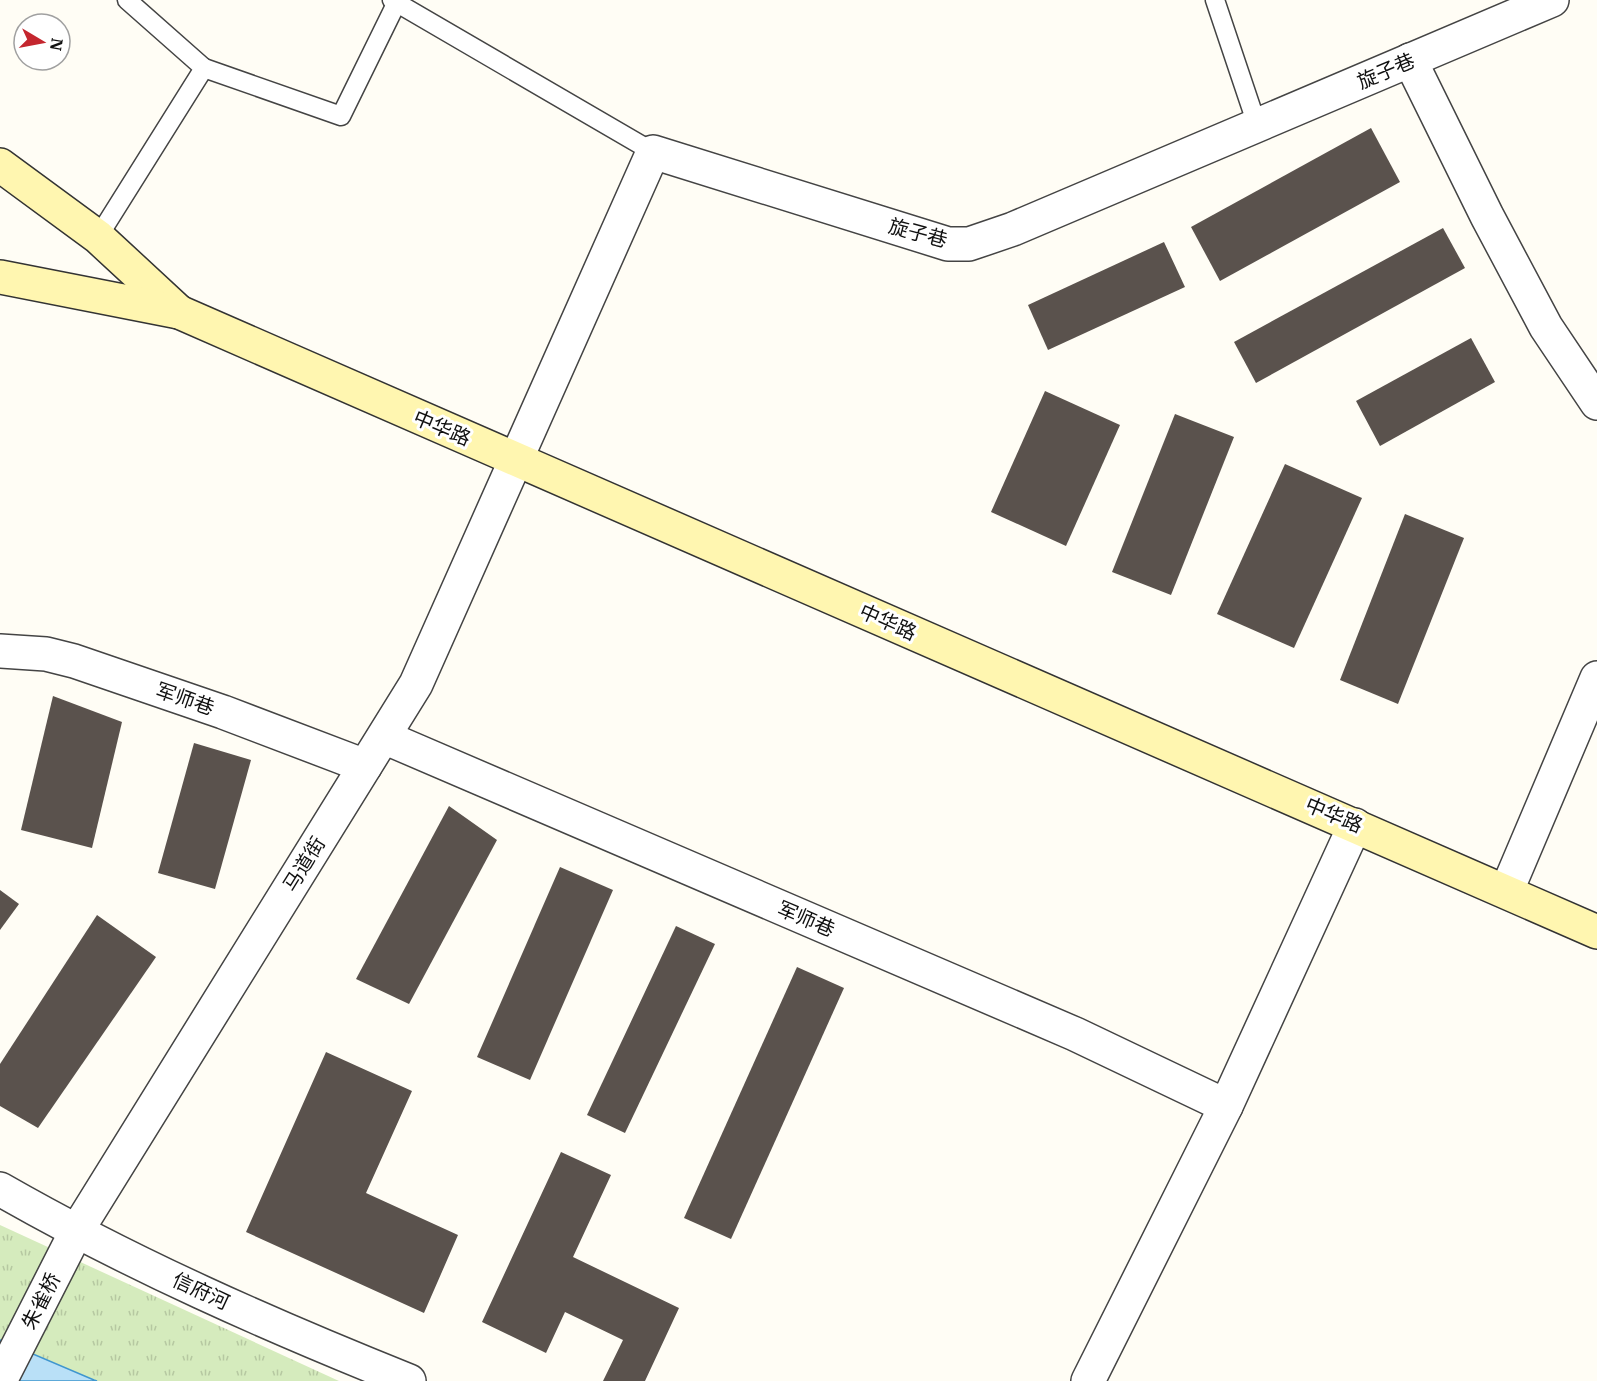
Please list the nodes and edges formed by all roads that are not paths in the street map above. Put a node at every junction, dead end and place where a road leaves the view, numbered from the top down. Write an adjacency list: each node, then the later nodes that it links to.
1 (127, 0): 6 (lane)
2 (1215, 0): 7 (lane)
3 (1552, 0): 5 (street, 旋子巷)
4 (394, 2): 6 (lane); 8 (lane)
5 (1410, 60): 7 (street, 旋子巷); 13 (street)
6 (204, 68): 10 (lane)
7 (1257, 125): 8 (street, 旋子巷)
8 (654, 152): 14 (street)
9 (0, 165): 10 (main road, 中华路)
10 (98, 237): 12 (main road, 中华路)
11 (0, 277): 12 (main road, 中华路)
12 (179, 312): 14 (main road, 中华路)
13 (1597, 403)
14 (517, 460): 17 (street, 马道街); 19 (main road, 中华路)
15 (0, 651): 18 (street, 军师巷)
16 (1597, 678): 20 (street)
17 (384, 737): 18 (street, 马道街); 22 (street, 军师巷)
18 (365, 766): 24 (street, 马道街)
19 (1355, 825): 20 (main road, 中华路); 22 (street)
20 (1507, 890): 21 (main road, 中华路)
21 (1597, 932)
22 (1226, 1107): 27 (street)
23 (0, 1189): 24 (street, 信府河)
24 (70, 1243): 25 (street, 朱雀桥); 26 (street, 信府河)
25 (0, 1381)
26 (409, 1381)
27 (1088, 1381)

